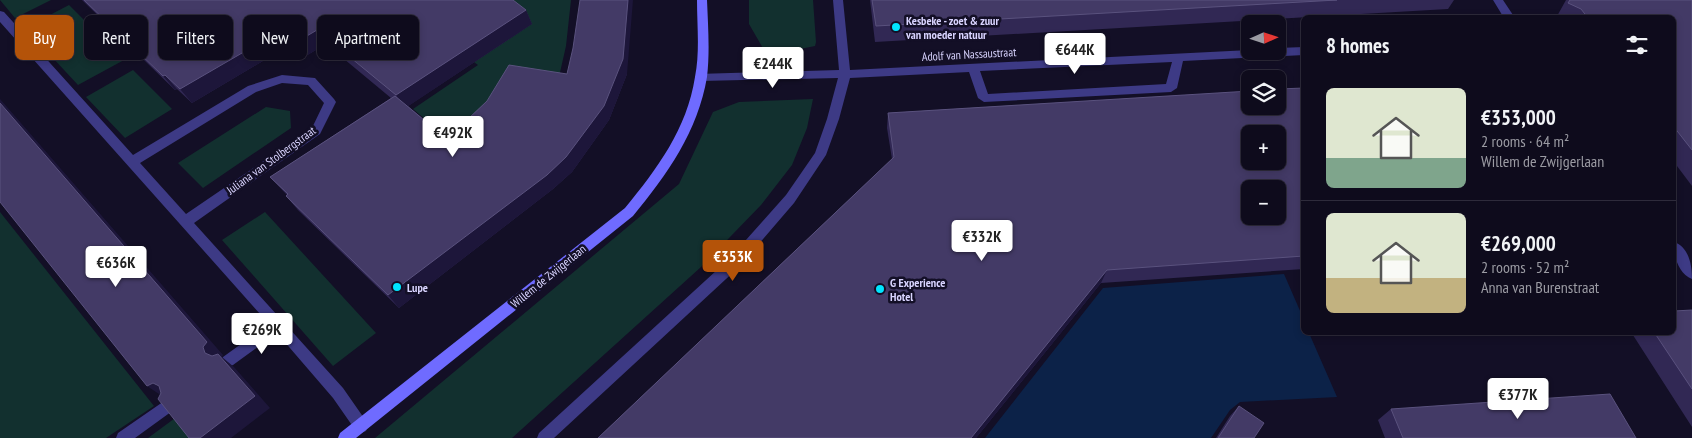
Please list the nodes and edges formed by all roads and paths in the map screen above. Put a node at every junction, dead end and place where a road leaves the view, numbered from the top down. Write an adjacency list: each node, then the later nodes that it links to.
1 (702, 0): 10 (street, Willem de Zwijgerlaan)
2 (838, 0): 9 (street)
3 (1498, 0): 5 (street)
4 (0, 15): 11 (street)
5 (1508, 15)
6 (1301, 51): 7 (street, Adolf van Nassaustraat)
7 (1178, 57): 8 (street, Adolf van Nassaustraat); 8 (street)
8 (973, 68): 9 (street, Adolf van Nassaustraat)
9 (845, 74): 10 (street); 21 (street)
10 (701, 77): 18 (street, Willem de Zwijgerlaan)
11 (131, 162): 12 (street); 12 (street, Juliana van Stolbergstraat)
12 (185, 222): 15 (street)
13 (1676, 250): 14 (street)
14 (1692, 273)
15 (278, 325): 16 (street); 18 (street)
16 (228, 361)
17 (170, 404): 19 (street)
18 (361, 426): 20 (street, Willem de Zwijgerlaan)
19 (123, 438)
20 (345, 438)
21 (544, 438)

